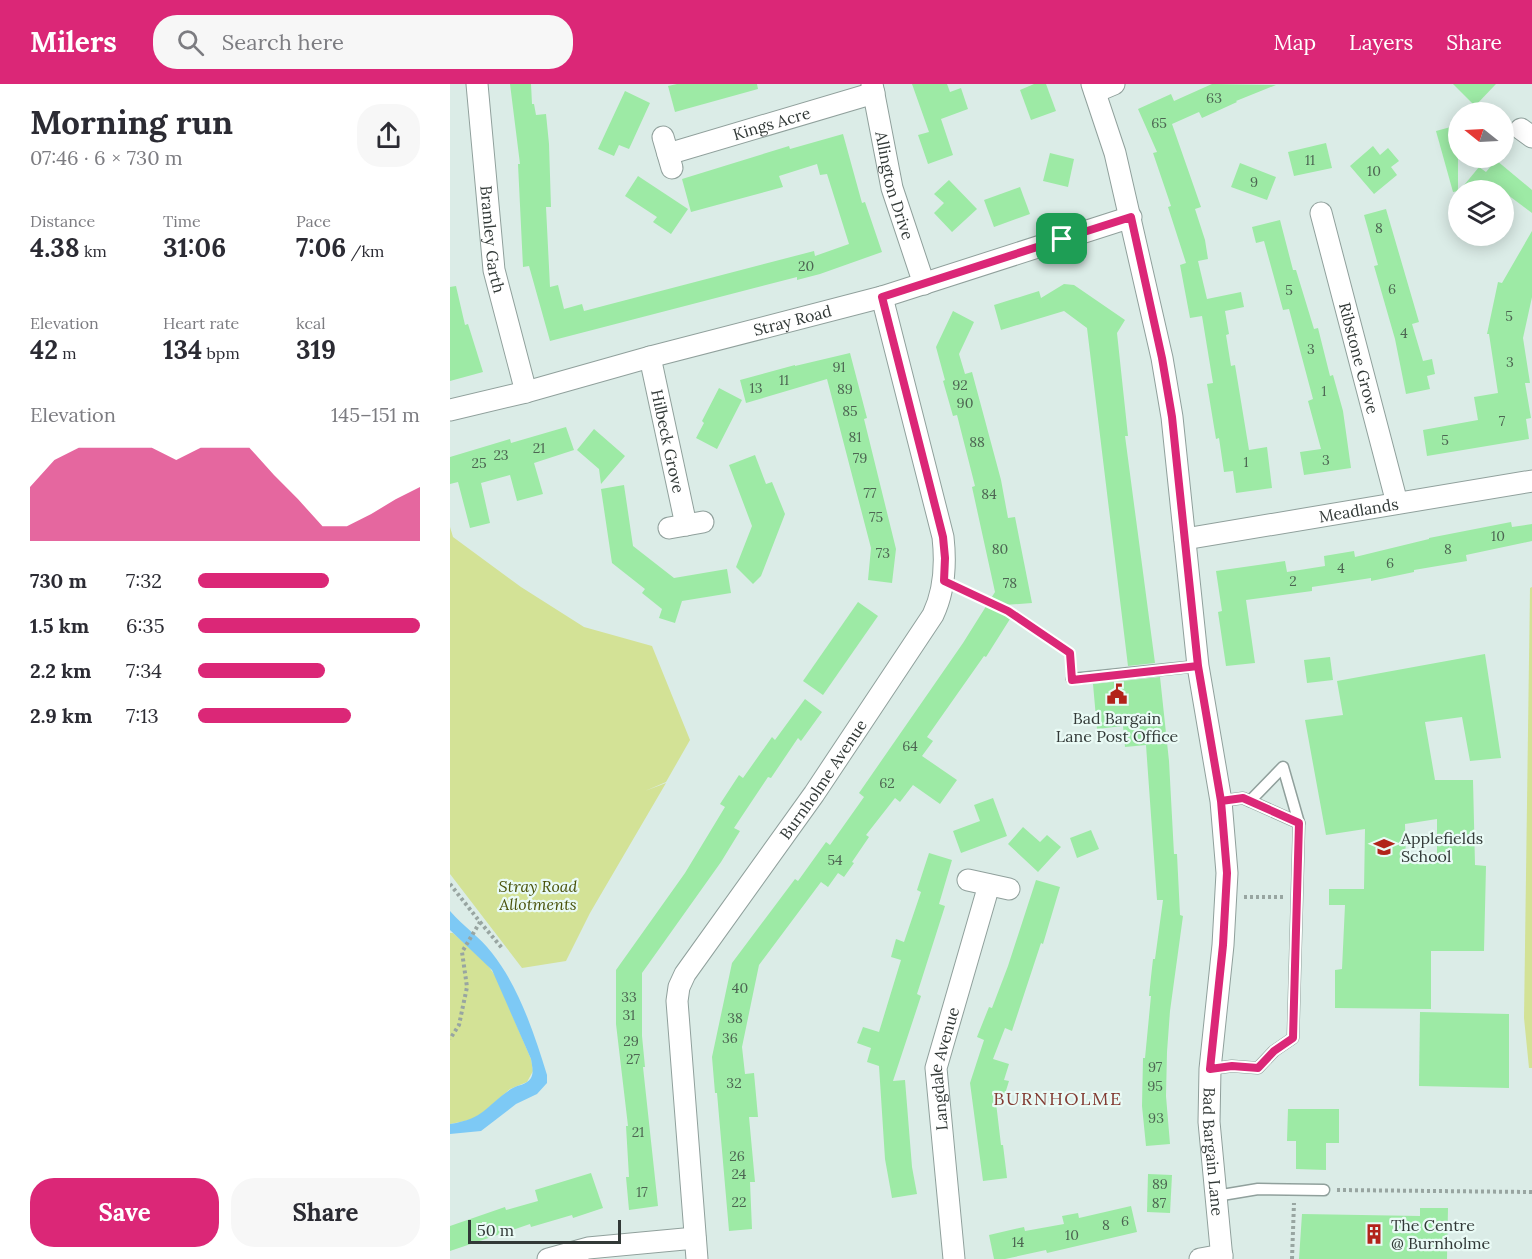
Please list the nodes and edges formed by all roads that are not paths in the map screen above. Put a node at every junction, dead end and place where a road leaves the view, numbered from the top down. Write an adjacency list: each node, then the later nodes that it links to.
1 (477, 84): 10 (street, Bramley Garth)
2 (1100, 87): 6 (street, Bad Bargain Lane)
3 (873, 88): 4 (street, Kings Acre); 7 (street, Allington Drive)
4 (668, 153)
5 (1321, 213): 13 (street, Ribstone Grove)
6 (1131, 217): 7 (street, Stray Road); 15 (street, Bad Bargain Lane)
7 (924, 284): 8 (street, Stray Road)
8 (882, 297): 9 (street, Stray Road); 25 (street, Burnholme Avenue)
9 (650, 357): 10 (street, Stray Road); 14 (street, Hilbeck Grove)
10 (526, 392): 11 (street, Stray Road)
11 (450, 411)
12 (1532, 481): 13 (street, Meadlands)
13 (1397, 503): 15 (street, Meadlands)
14 (686, 525)
15 (1185, 539): 16 (street, Bad Bargain Lane)
16 (1198, 666): 17 (lane); 18 (street, Bad Bargain Lane)
17 (1072, 680)
18 (1221, 801): 19 (lane); 22 (street, Bad Bargain Lane)
19 (1250, 801): 20 (lane); 20 (lane)
20 (1299, 823): 22 (lane)
21 (968, 880): 28 (street, Langdale Avenue)
22 (1210, 1069): 24 (street, Bad Bargain Lane)
23 (1324, 1190): 24 (lane)
24 (1216, 1196): 26 (street, Bad Bargain Lane)
25 (696, 1248): 27 (street)
26 (1222, 1257): 29 (street)
27 (549, 1259)
28 (954, 1259)
29 (1200, 1259)

